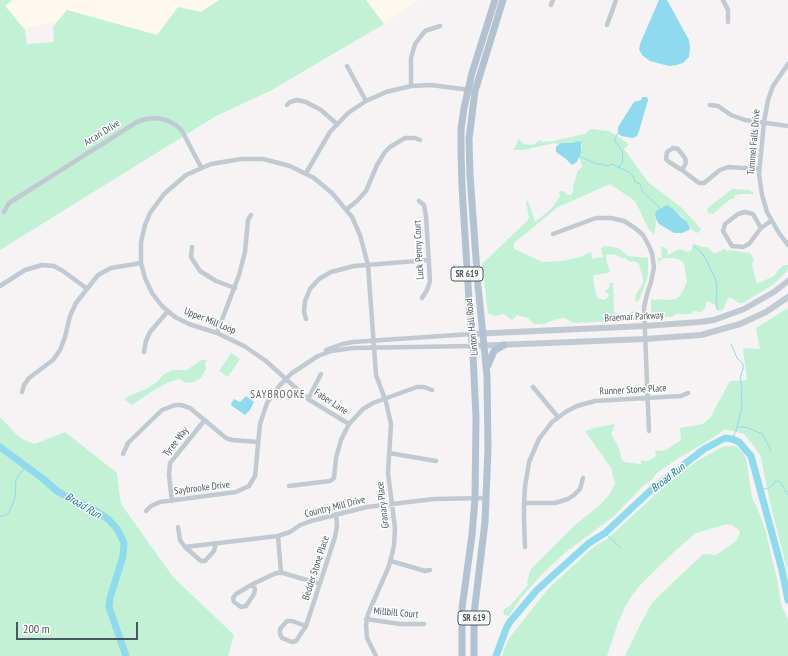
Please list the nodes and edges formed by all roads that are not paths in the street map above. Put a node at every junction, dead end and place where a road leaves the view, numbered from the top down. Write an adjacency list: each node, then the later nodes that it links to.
1 (495, 0): 13 (main road, Linton Hall Road / SR 619)
2 (503, 0): 13 (main road, Linton Hall Road / SR 619)
3 (553, 0): 6 (street)
4 (616, 0): 8 (street)
5 (723, 0): 7 (street)
6 (551, 5)
7 (728, 22)
8 (607, 25)
9 (440, 26): 12 (street)
10 (788, 64): 17 (street, Tummel Falls Drive)
11 (347, 66): 14 (street)
12 (411, 86): 13 (street); 14 (street)
13 (471, 90): 47 (main road, Linton Hall Road / SR 619); 48 (main road, Linton Hall Road / SR 619)
14 (366, 101): 18 (street)
15 (286, 105): 18 (street)
16 (710, 106): 17 (street)
17 (764, 122): 19 (street); 22 (street, Tummel Falls Drive)
18 (337, 124): 24 (street)
19 (788, 126)
20 (420, 140): 26 (street)
21 (201, 168): 24 (street, Upper Mill Loop); 27 (street, Arcari Drive); 35 (street, Upper Mill Loop)
22 (759, 169): 23 (street); 29 (street, Tummel Falls Drive)
23 (682, 170): 23 (street)
24 (306, 173): 26 (street, Upper Mill Loop)
25 (419, 201): 34 (street, Luck Penny Court)
26 (347, 209): 36 (street, Upper Mill Loop)
27 (4, 212)
28 (251, 215): 40 (street)
29 (771, 221): 30 (street); 32 (street, Tummel Falls Drive)
30 (761, 228): 30 (street)
31 (553, 234): 45 (street)
32 (788, 245)
33 (192, 247): 40 (street)
34 (429, 260): 36 (street); 42 (street, Luck Penny Court)
35 (141, 262): 39 (street); 43 (street, Upper Mill Loop)
36 (368, 265): 44 (street); 50 (street, Upper Mill Loop)
37 (788, 281): 45 (street, Braemar Parkway)
38 (0, 286): 39 (street)
39 (86, 288): 62 (street)
40 (235, 288): 46 (street)
41 (788, 297): 49 (street)
42 (422, 298)
43 (168, 311): 46 (street, Upper Mill Loop); 55 (street)
44 (306, 319)
45 (645, 326): 48 (street, Braemar Parkway); 49 (street)
46 (218, 333): 59 (street, Upper Mill Loop)
47 (471, 334): 48 (street, Braemar Parkway); 50 (street, Saybrooke Drive); 52 (main road, Linton Hall Road / SR 619)
48 (483, 334): 53 (main road, Linton Hall Road / SR 619)
49 (645, 339): 51 (street); 64 (street)
50 (374, 340): 54 (street, Upper Mill Loop); 56 (street, Saybrooke Drive)
51 (504, 345): 53 (street); 57 (main road)
52 (473, 346): 53 (street); 54 (street, Saybrooke Drive); 78 (main road, Linton Hall Road / SR 619)
53 (484, 346): 57 (main road, Linton Hall Road / SR 619)
54 (374, 348): 56 (street, Saybrooke Drive); 66 (street, Granary Place)
55 (144, 352)
56 (318, 356): 59 (street, Saybrooke Drive)
57 (486, 369): 77 (main road, Linton Hall Road / SR 619)
58 (321, 374): 65 (street)
59 (287, 379): 65 (street, Faber Lane); 71 (street, Saybrooke Drive)
60 (533, 387): 67 (street)
61 (432, 390): 66 (street)
62 (22, 392)
63 (688, 393): 64 (street, Runner Stone Place)
64 (647, 398): 67 (street, Runner Stone Place); 70 (street)
65 (308, 399): 69 (street, Faber Lane)
66 (385, 399): 69 (street); 72 (street, Granary Place)
67 (558, 417): 80 (street, Runner Stone Place)
68 (204, 420): 71 (street); 73 (street); 79 (street, Tyree Way)
69 (349, 424): 76 (street)
70 (649, 431)
71 (258, 442): 79 (street, Saybrooke Drive)
72 (389, 453): 74 (street); 81 (street, Granary Place)
73 (124, 454)
74 (436, 462)
75 (584, 478): 80 (street)
76 (289, 486)
77 (486, 498): 78 (street, Country Mill Drive); 99 (main road, Linton Hall Road / SR 619)
78 (475, 499): 81 (street, Country Mill Drive); 98 (main road, Linton Hall Road / SR 619)
79 (172, 500): 82 (street, Saybrooke Drive)
80 (524, 502): 88 (street, Runner Stone Place)
81 (392, 504): 83 (street, Country Mill Drive); 89 (street, Granary Place)
82 (146, 511)
83 (336, 514): 85 (street, Country Mill Drive); 93 (street, Bedder Stone Place)
84 (178, 527): 87 (street)
85 (278, 536): 86 (street, Country Mill Drive); 91 (street)
86 (216, 543): 87 (street, Country Mill Drive); 87 (street)
87 (185, 547)
88 (525, 547)
89 (391, 561): 90 (street); 94 (street, Granary Place)
90 (430, 570)
91 (281, 573): 92 (street); 93 (street)
92 (253, 584): 92 (street)
93 (320, 584): 96 (street, Bedder Stone Place)
94 (366, 619): 95 (street, Millbill Court); 97 (street, Granary Place)
95 (424, 624)
96 (306, 626): 96 (street, Bedder Stone Place)
97 (376, 656)
98 (462, 656)
99 (474, 656)

